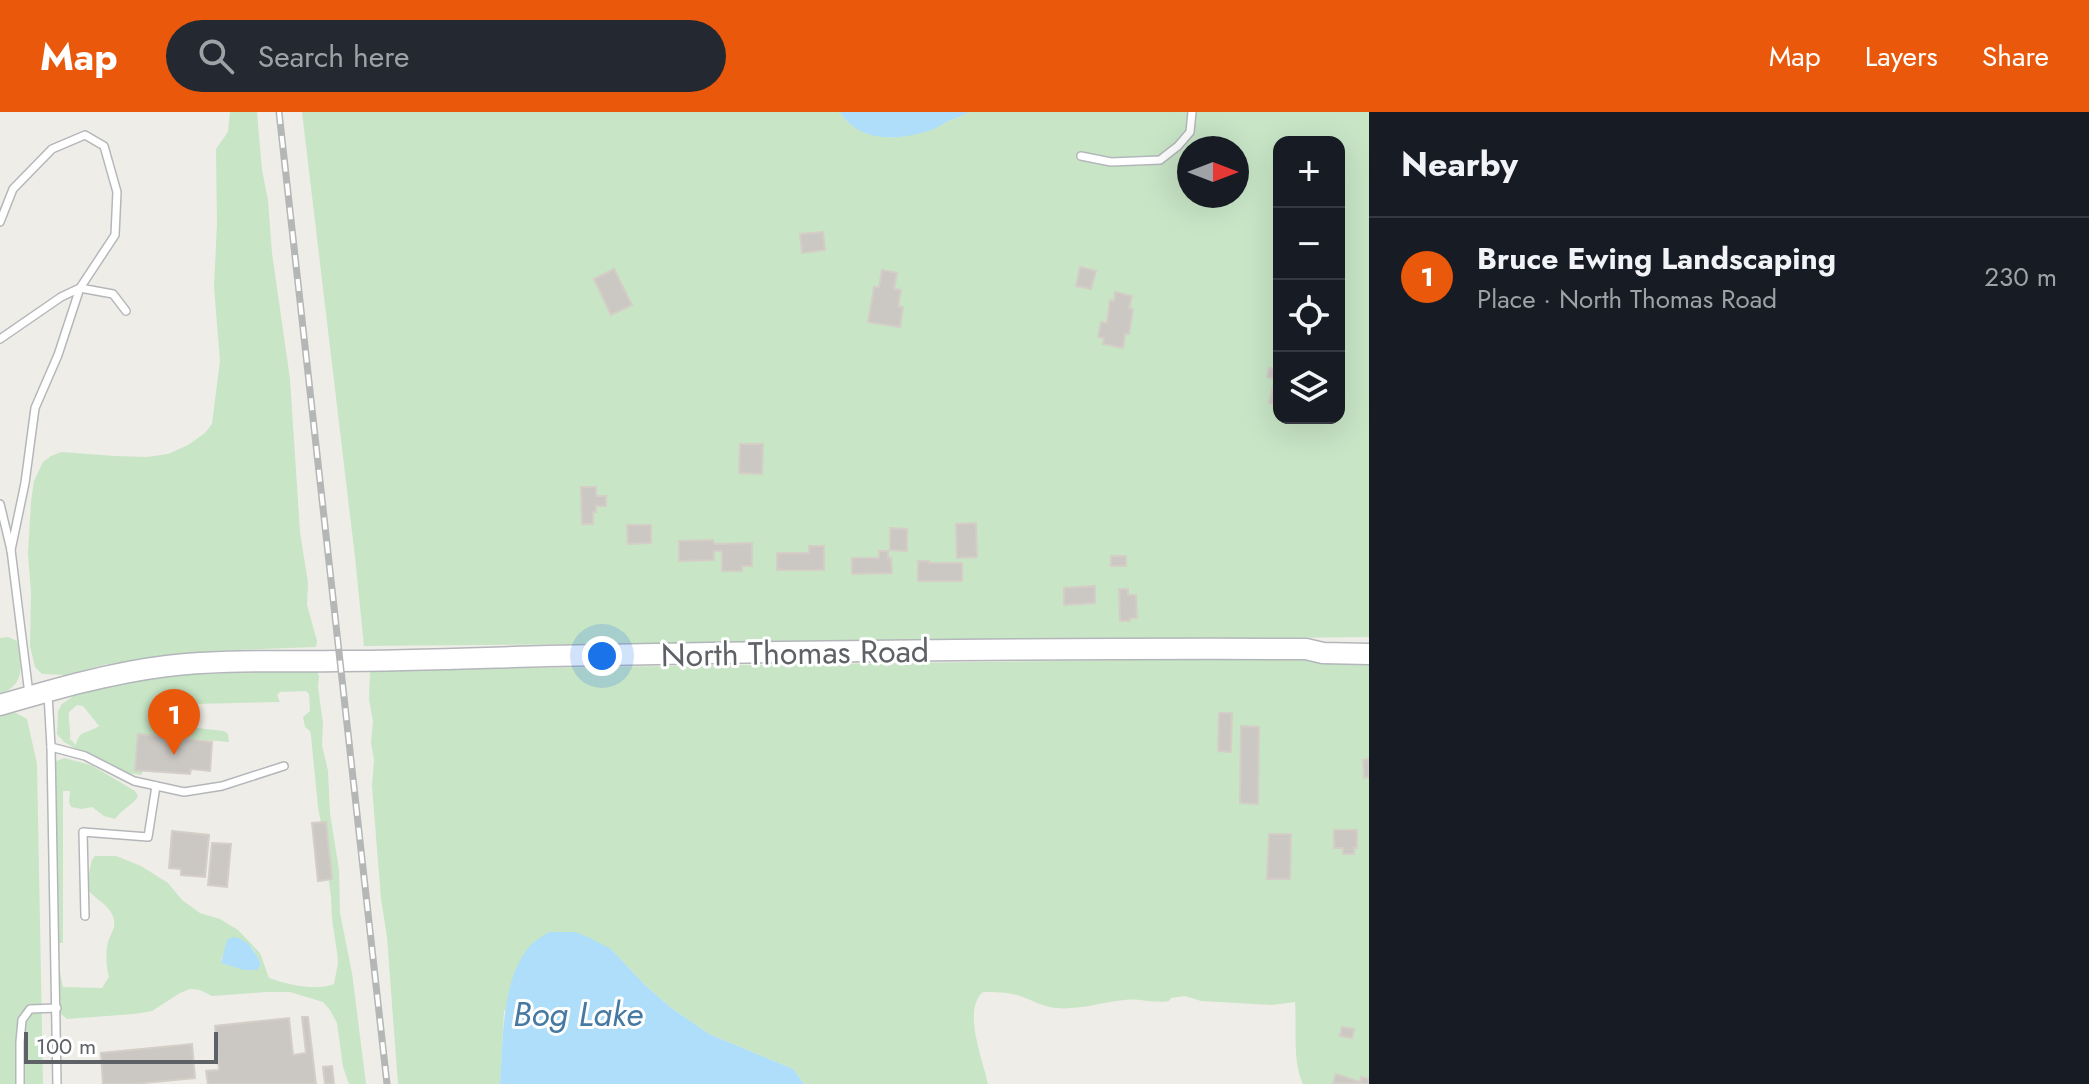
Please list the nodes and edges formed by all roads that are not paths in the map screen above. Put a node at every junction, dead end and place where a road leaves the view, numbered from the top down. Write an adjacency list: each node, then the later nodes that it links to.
1 (1192, 112): 2 (lane)
2 (1081, 156)
3 (0, 222): 4 (lane)
4 (80, 288): 5 (lane); 6 (lane); 8 (lane)
5 (126, 311)
6 (0, 339)
7 (0, 504): 8 (lane)
8 (11, 550): 12 (lane)
9 (1369, 645): 10 (main road, North Thomas Road)
10 (1306, 649): 11 (main road, North Thomas Road); 12 (main road, North Thomas Road)
11 (1369, 654)
12 (38, 694): 13 (main road, North Thomas Road); 14 (lane)
13 (0, 705)
14 (51, 747): 16 (lane); 18 (lane)
15 (284, 766): 16 (lane)
16 (156, 786): 17 (lane)
17 (85, 916)
18 (57, 1008): 19 (lane); 20 (lane)
19 (20, 1084)
20 (57, 1084)

